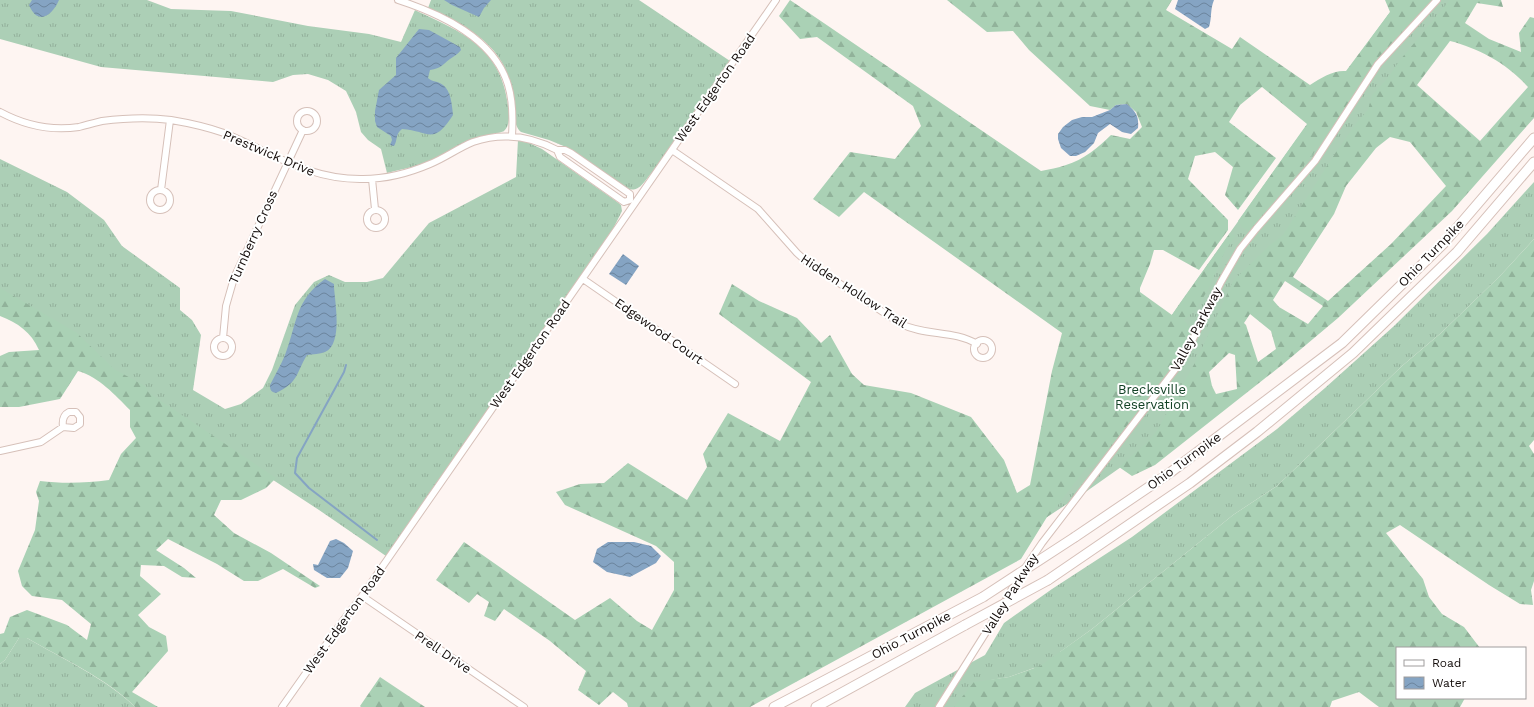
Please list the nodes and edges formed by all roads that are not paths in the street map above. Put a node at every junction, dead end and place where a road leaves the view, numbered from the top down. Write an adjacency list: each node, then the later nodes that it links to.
1 (398, 0): 7 (street)
2 (776, 0): 10 (street, West Edgerton Road)
3 (1437, 0): 28 (street, Valley Parkway)
4 (0, 112): 5 (street, Prestwick Drive)
5 (170, 120): 12 (street, Prestwick Drive); 14 (street)
6 (303, 130): 12 (street, Turnberry Cross)
7 (512, 136): 9 (street, Prestwick Drive); 13 (street, Prestwick Drive)
8 (1534, 138): 26 (highway, Ohio Turnpike, bridge)
9 (557, 150): 15 (street, Prestwick Drive); 15 (street, Prestwick Drive)
10 (672, 150): 15 (street, West Edgerton Road); 19 (street, Hidden Hollow Trail)
11 (1534, 162): 27 (highway, Ohio Turnpike, bridge)
12 (287, 163): 13 (street, Prestwick Drive); 18 (street, Turnberry Cross)
13 (372, 178): 16 (street)
14 (161, 190)
15 (632, 202): 17 (street, West Edgerton Road)
16 (375, 209)
17 (583, 279): 20 (street, Edgewood Court); 23 (street, West Edgerton Road)
18 (223, 338)
19 (977, 344)
20 (735, 384)
21 (63, 427): 22 (street)
22 (0, 451)
23 (362, 596): 24 (street, West Edgerton Road); 25 (street, Prell Drive)
24 (282, 707)
25 (524, 707)
26 (774, 707)
27 (816, 707)
28 (939, 707)

